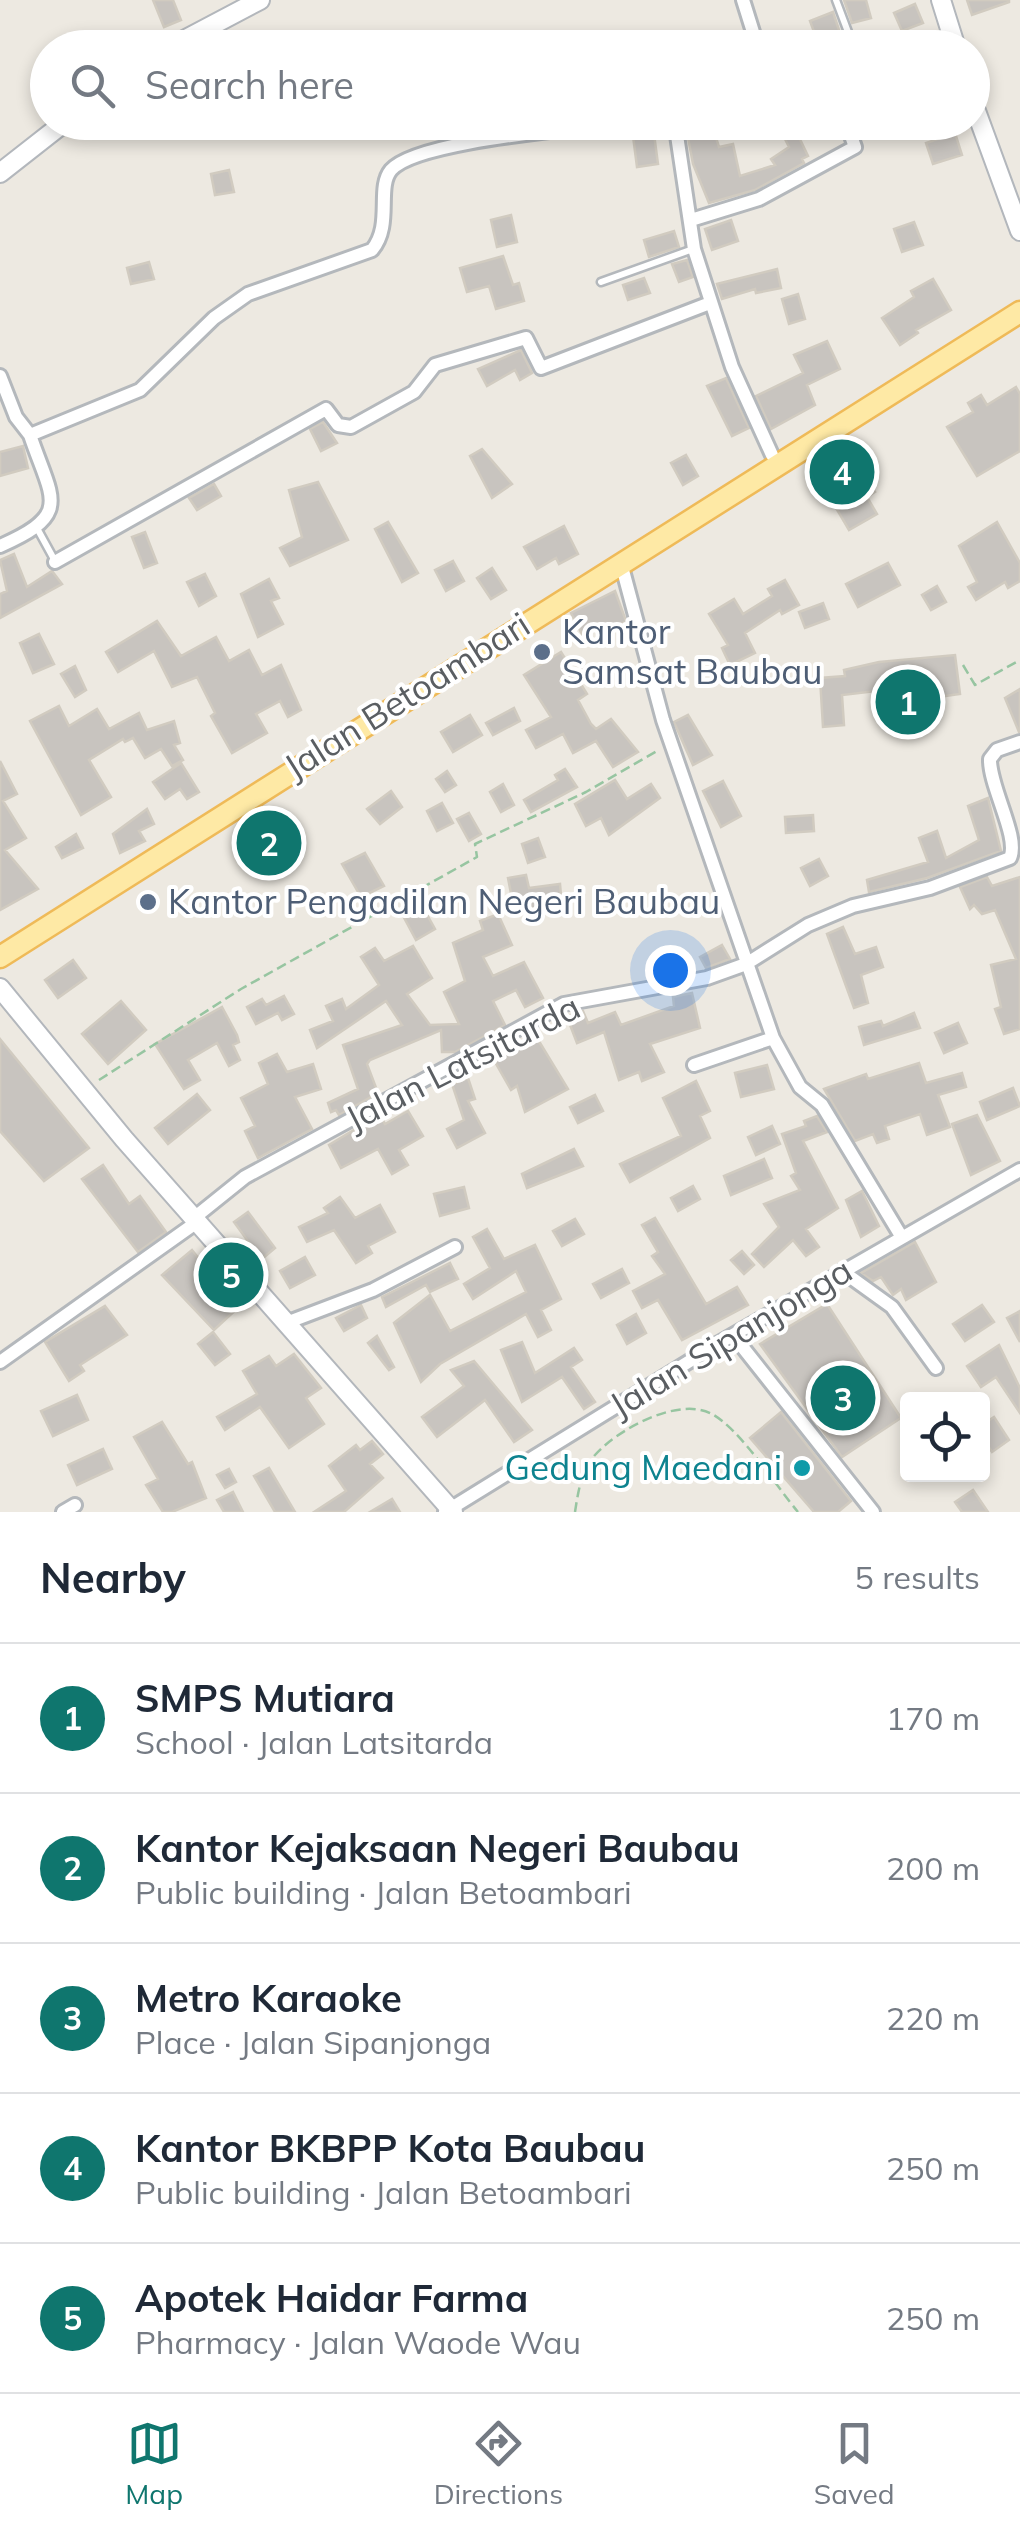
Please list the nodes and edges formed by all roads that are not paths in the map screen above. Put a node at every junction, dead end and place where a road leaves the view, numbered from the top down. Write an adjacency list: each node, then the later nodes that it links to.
1 (260, 0): 5 (street)
2 (742, 0): 6 (street)
3 (836, 0): 7 (lane)
4 (941, 0): 8 (street)
5 (203, 30)
6 (752, 30)
7 (847, 30)
8 (950, 30)
9 (42, 140): 14 (street)
10 (507, 140): 23 (street)
11 (678, 140): 15 (street)
12 (853, 140): 15 (street)
13 (987, 140): 16 (street)
14 (0, 173)
15 (691, 220): 17 (street)
16 (1020, 231)
17 (694, 249): 18 (lane); 20 (street)
18 (601, 282)
19 (1020, 298): 24 (main road, Jalan Betoambari)
20 (710, 303): 24 (street); 27 (street)
21 (1020, 312): 28 (main road, Jalan Betoambari)
22 (0, 376): 23 (street)
23 (30, 435): 25 (street)
24 (772, 455): 29 (main road, Jalan Betoambari)
25 (38, 530): 26 (street); 27 (lane)
26 (0, 546)
27 (55, 562)
28 (621, 562): 29 (main road, Jalan Betoambari); 33 (street)
29 (447, 664): 31 (main road, Jalan Betoambari); 32 (main road, Jalan Betoambari)
30 (1020, 742): 33 (street, Jalan Latsitarda)
31 (0, 942)
32 (0, 957)
33 (746, 964): 35 (street); 38 (street, Jalan Latsitarda)
34 (0, 988): 38 (street)
35 (773, 1038): 36 (street); 39 (street)
36 (694, 1066)
37 (1020, 1170): 39 (street, Jalan Sipanjonga)
38 (195, 1220): 42 (street); 44 (street, Jalan Latsitarda)
39 (901, 1236): 41 (street, Jalan Sipanjonga)
40 (455, 1247): 42 (street)
41 (842, 1271): 43 (street, Jalan Sipanjonga); 45 (street)
42 (286, 1323): 46 (street)
43 (734, 1335): 46 (street, Jalan Sipanjonga); 47 (street)
44 (0, 1362)
45 (936, 1368)
46 (449, 1511)
47 (873, 1512)

